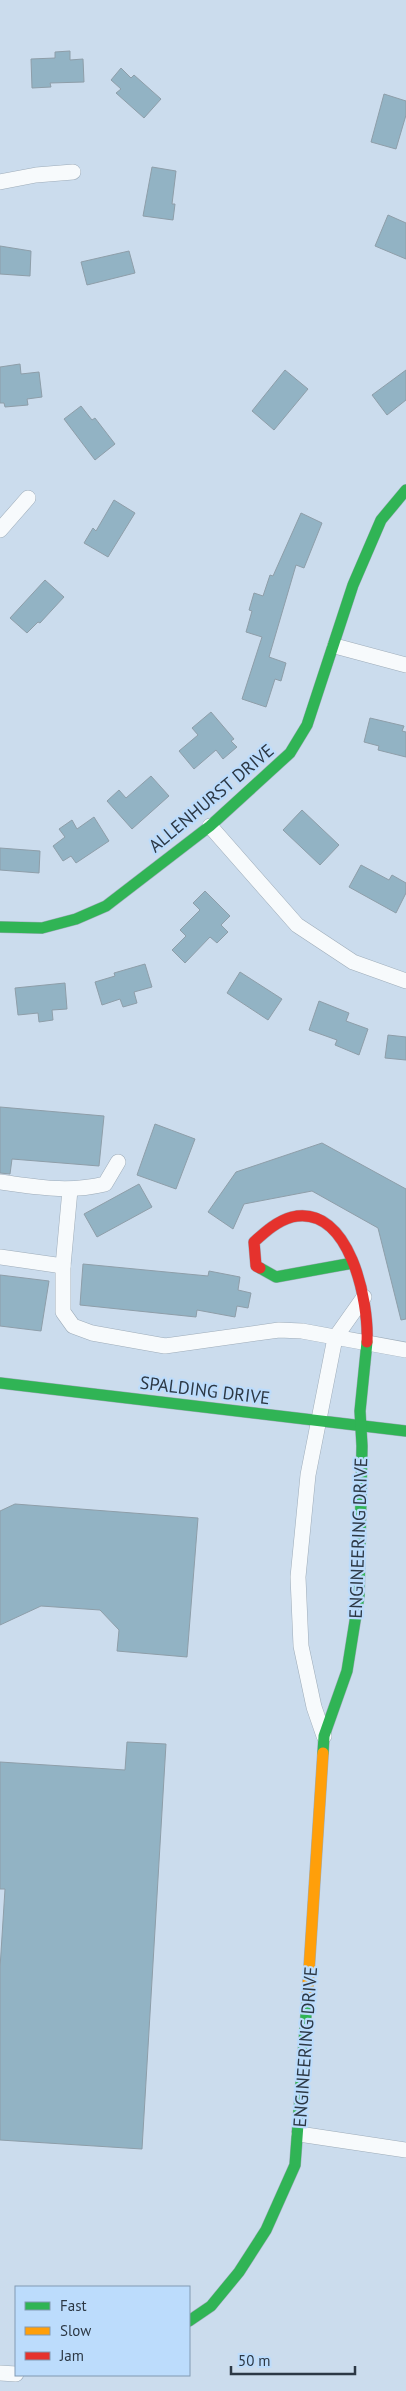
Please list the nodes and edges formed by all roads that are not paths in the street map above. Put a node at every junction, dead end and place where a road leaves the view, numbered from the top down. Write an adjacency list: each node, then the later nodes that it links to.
1 (73, 172): 2 (street)
2 (0, 182)
3 (406, 490): 6 (street, ALLENHURST DRIVE)
4 (28, 498): 5 (street)
5 (0, 530)
6 (335, 646): 7 (street); 8 (street, ALLENHURST DRIVE)
7 (406, 665)
8 (210, 826): 9 (street, ALLENHURST DRIVE); 10 (street)
9 (0, 926)
10 (406, 981)
11 (118, 1162): 13 (street)
12 (0, 1182): 13 (street)
13 (70, 1190): 16 (street)
14 (0, 1257): 16 (street)
15 (353, 1263): 15 (street, ENGINEERING DRIVE); 17 (street, ENGINEERING DRIVE)
16 (63, 1266): 18 (street)
17 (364, 1297): 18 (street); 19 (street, ENGINEERING DRIVE)
18 (335, 1338): 19 (street); 22 (street, ENGINEERING DRIVE)
19 (367, 1342): 20 (street); 23 (street, ENGINEERING DRIVE)
20 (406, 1350)
21 (0, 1383): 22 (street, SPALDING DRIVE)
22 (319, 1422): 23 (street, SPALDING DRIVE); 25 (street, ENGINEERING DRIVE)
23 (358, 1426): 24 (street, SPALDING DRIVE); 25 (street, ENGINEERING DRIVE)
24 (406, 1431)
25 (324, 1736): 26 (street, ENGINEERING DRIVE)
26 (299, 2134): 27 (street); 28 (street, ENGINEERING DRIVE)
27 (406, 2150)
28 (190, 2320)
29 (0, 2373): 30 (street)
30 (15, 2374)

